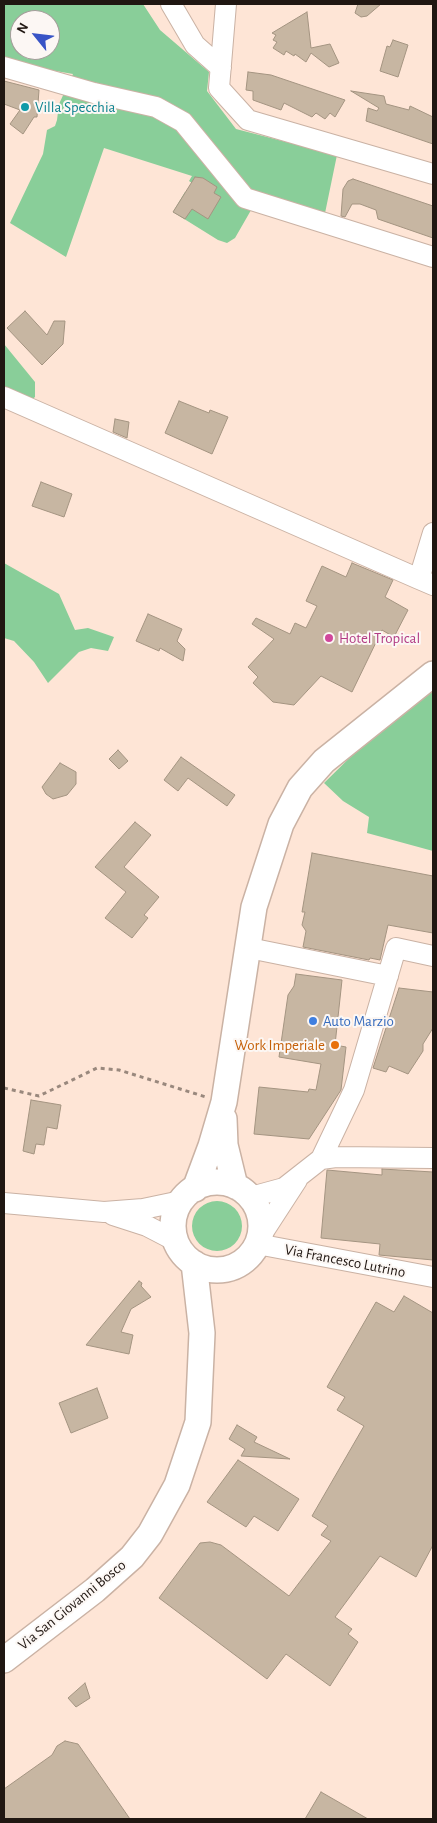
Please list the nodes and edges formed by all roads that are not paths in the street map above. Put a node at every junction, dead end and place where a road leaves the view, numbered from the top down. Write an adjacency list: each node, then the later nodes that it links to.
1 (171, 4): 4 (street)
2 (226, 4): 4 (street)
3 (4, 67): 6 (street)
4 (221, 68): 5 (street)
5 (433, 174)
6 (433, 257)
7 (4, 397): 9 (street)
8 (433, 532): 9 (street)
9 (426, 582)
10 (433, 674): 11 (main road)
11 (249, 948): 13 (street); 14 (main road)
12 (433, 956): 13 (street)
13 (388, 976): 16 (street)
14 (224, 1102): 18 (main road); 19 (main road)
15 (433, 1158): 16 (street)
16 (321, 1159): 17 (street)
17 (302, 1172): 18 (street); 23 (street)
18 (243, 1191): 19 (main road); 23 (main road)
19 (188, 1195): 21 (street); 22 (main road)
20 (4, 1203): 21 (street)
21 (104, 1212): 22 (street)
22 (176, 1241): 24 (main road)
23 (258, 1241): 25 (main road); 26 (street, Via Francesco Lutrino)
24 (194, 1263): 25 (main road); 27 (main road, Via San Giovanni Bosco)
25 (228, 1268): 27 (main road)
26 (433, 1277)
27 (202, 1333): 28 (main road, Via San Giovanni Bosco)
28 (4, 1660)

